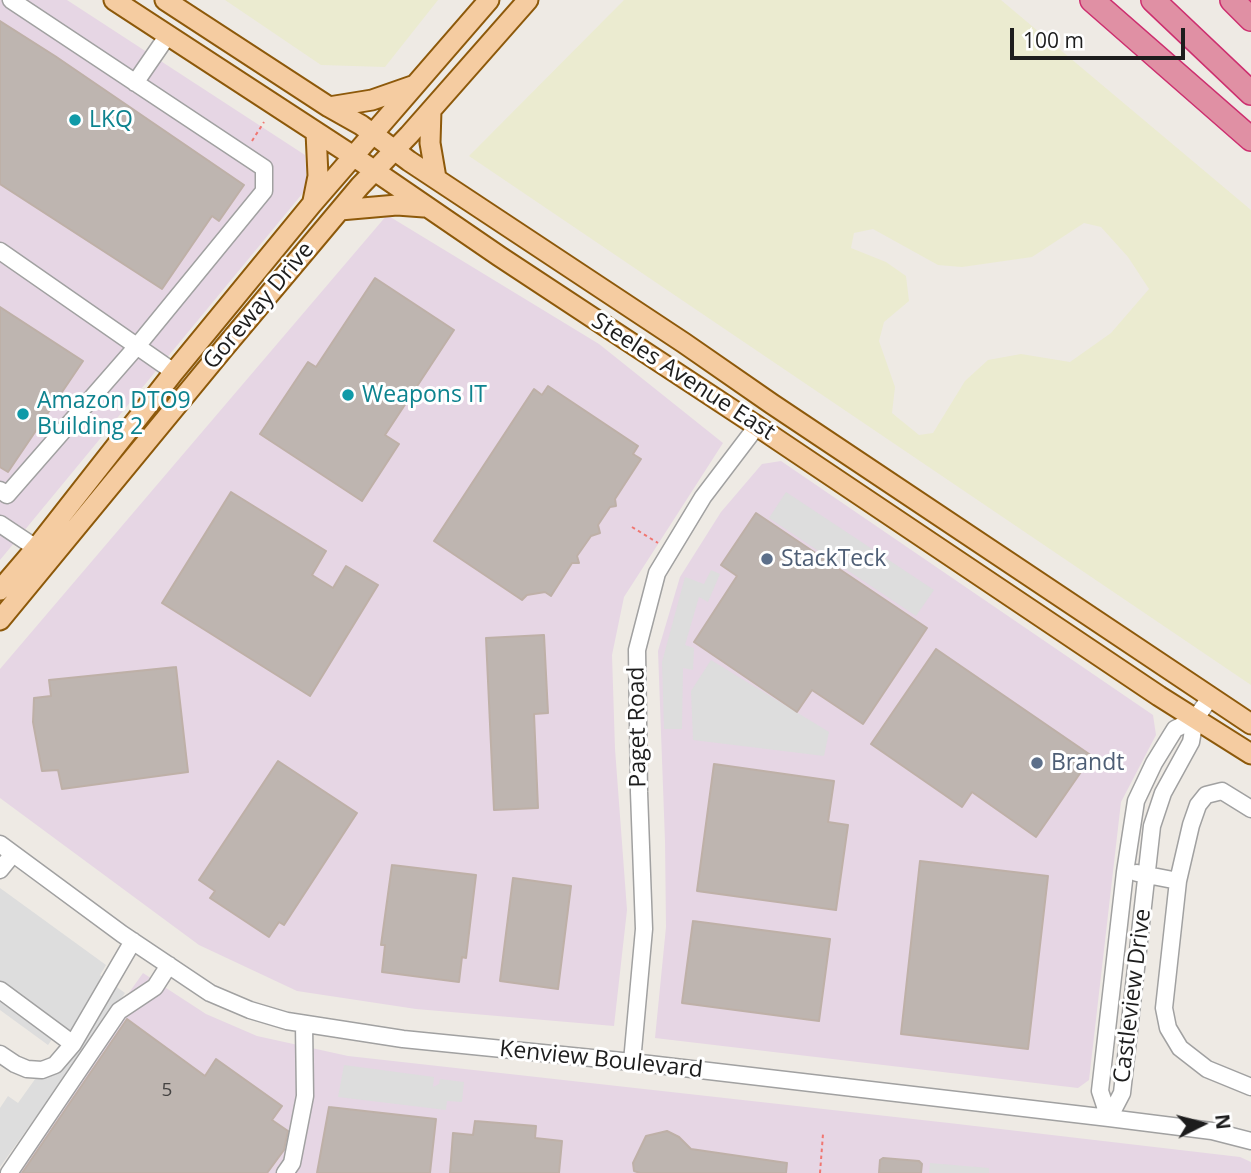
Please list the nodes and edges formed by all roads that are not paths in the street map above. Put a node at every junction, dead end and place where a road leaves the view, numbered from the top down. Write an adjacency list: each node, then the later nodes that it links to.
1 (11, 0): 11 (street)
2 (114, 0): 10 (main road, Steeles Avenue East)
3 (165, 0): 14 (main road, Steeles Avenue East)
4 (489, 0): 12 (main road, Goreway Drive)
5 (528, 0): 15 (main road, Goreway Drive)
6 (1092, 0): 18 (highway)
7 (1153, 0): 13 (highway)
8 (1232, 0): 9 (highway)
9 (1251, 19)
10 (168, 35): 11 (street); 16 (main road, Steeles Avenue East)
11 (135, 83): 27 (street)
12 (416, 85): 14 (main road); 17 (main road, Goreway Drive)
13 (1251, 93)
14 (329, 107): 17 (main road, Steeles Avenue East)
15 (431, 110): 19 (main road, Goreway Drive); 22 (main road)
16 (316, 132): 20 (main road, Steeles Avenue East); 23 (main road)
17 (373, 134): 19 (main road, Steeles Avenue East); 20 (main road, Goreway Drive)
18 (1251, 139)
19 (395, 150): 21 (main road, Goreway Drive); 22 (main road, Steeles Avenue East)
20 (353, 156): 21 (main road, Steeles Avenue East); 23 (main road, Goreway Drive)
21 (375, 171): 24 (main road, Steeles Avenue East); 25 (main road, Goreway Drive)
22 (436, 178): 35 (main road, Steeles Avenue East)
23 (312, 204): 28 (main road, Goreway Drive)
24 (429, 208): 25 (main road); 29 (main road, Steeles Avenue East)
25 (340, 210): 34 (main road, Goreway Drive)
26 (0, 251): 27 (street)
27 (138, 345): 28 (street); 30 (street)
28 (174, 372): 32 (main road, Goreway Drive)
29 (757, 426): 36 (main road, Steeles Avenue East); 51 (street, Paget Road)
30 (0, 490)
31 (0, 524): 32 (street)
32 (36, 548): 33 (main road, Goreway Drive)
33 (0, 590)
34 (0, 621)
35 (1210, 698): 36 (street, Castleview Drive); 37 (main road, Steeles Avenue East)
36 (1195, 719): 38 (main road, Steeles Avenue East); 42 (street, Castleview Drive); 43 (street, Castleview Drive)
37 (1251, 724)
38 (1251, 754)
39 (1251, 810): 44 (street)
40 (6, 849): 41 (street); 45 (street, Kenview Boulevard)
41 (0, 870)
42 (1125, 872): 43 (street); 53 (street, Castleview Drive)
43 (1147, 874): 44 (street); 53 (street, Castleview Drive)
44 (1178, 881): 52 (street)
45 (133, 941): 46 (street, Kenview Boulevard); 49 (street)
46 (169, 965): 48 (street, Kenview Boulevard); 55 (street)
47 (0, 990): 49 (street)
48 (304, 1024): 51 (street, Kenview Boulevard); 56 (street)
49 (73, 1044): 50 (street)
50 (0, 1055)
51 (632, 1062): 53 (street, Kenview Boulevard)
52 (1251, 1087)
53 (1109, 1118): 54 (street, Kenview Boulevard)
54 (1251, 1141)
55 (9, 1173)
56 (285, 1173)

